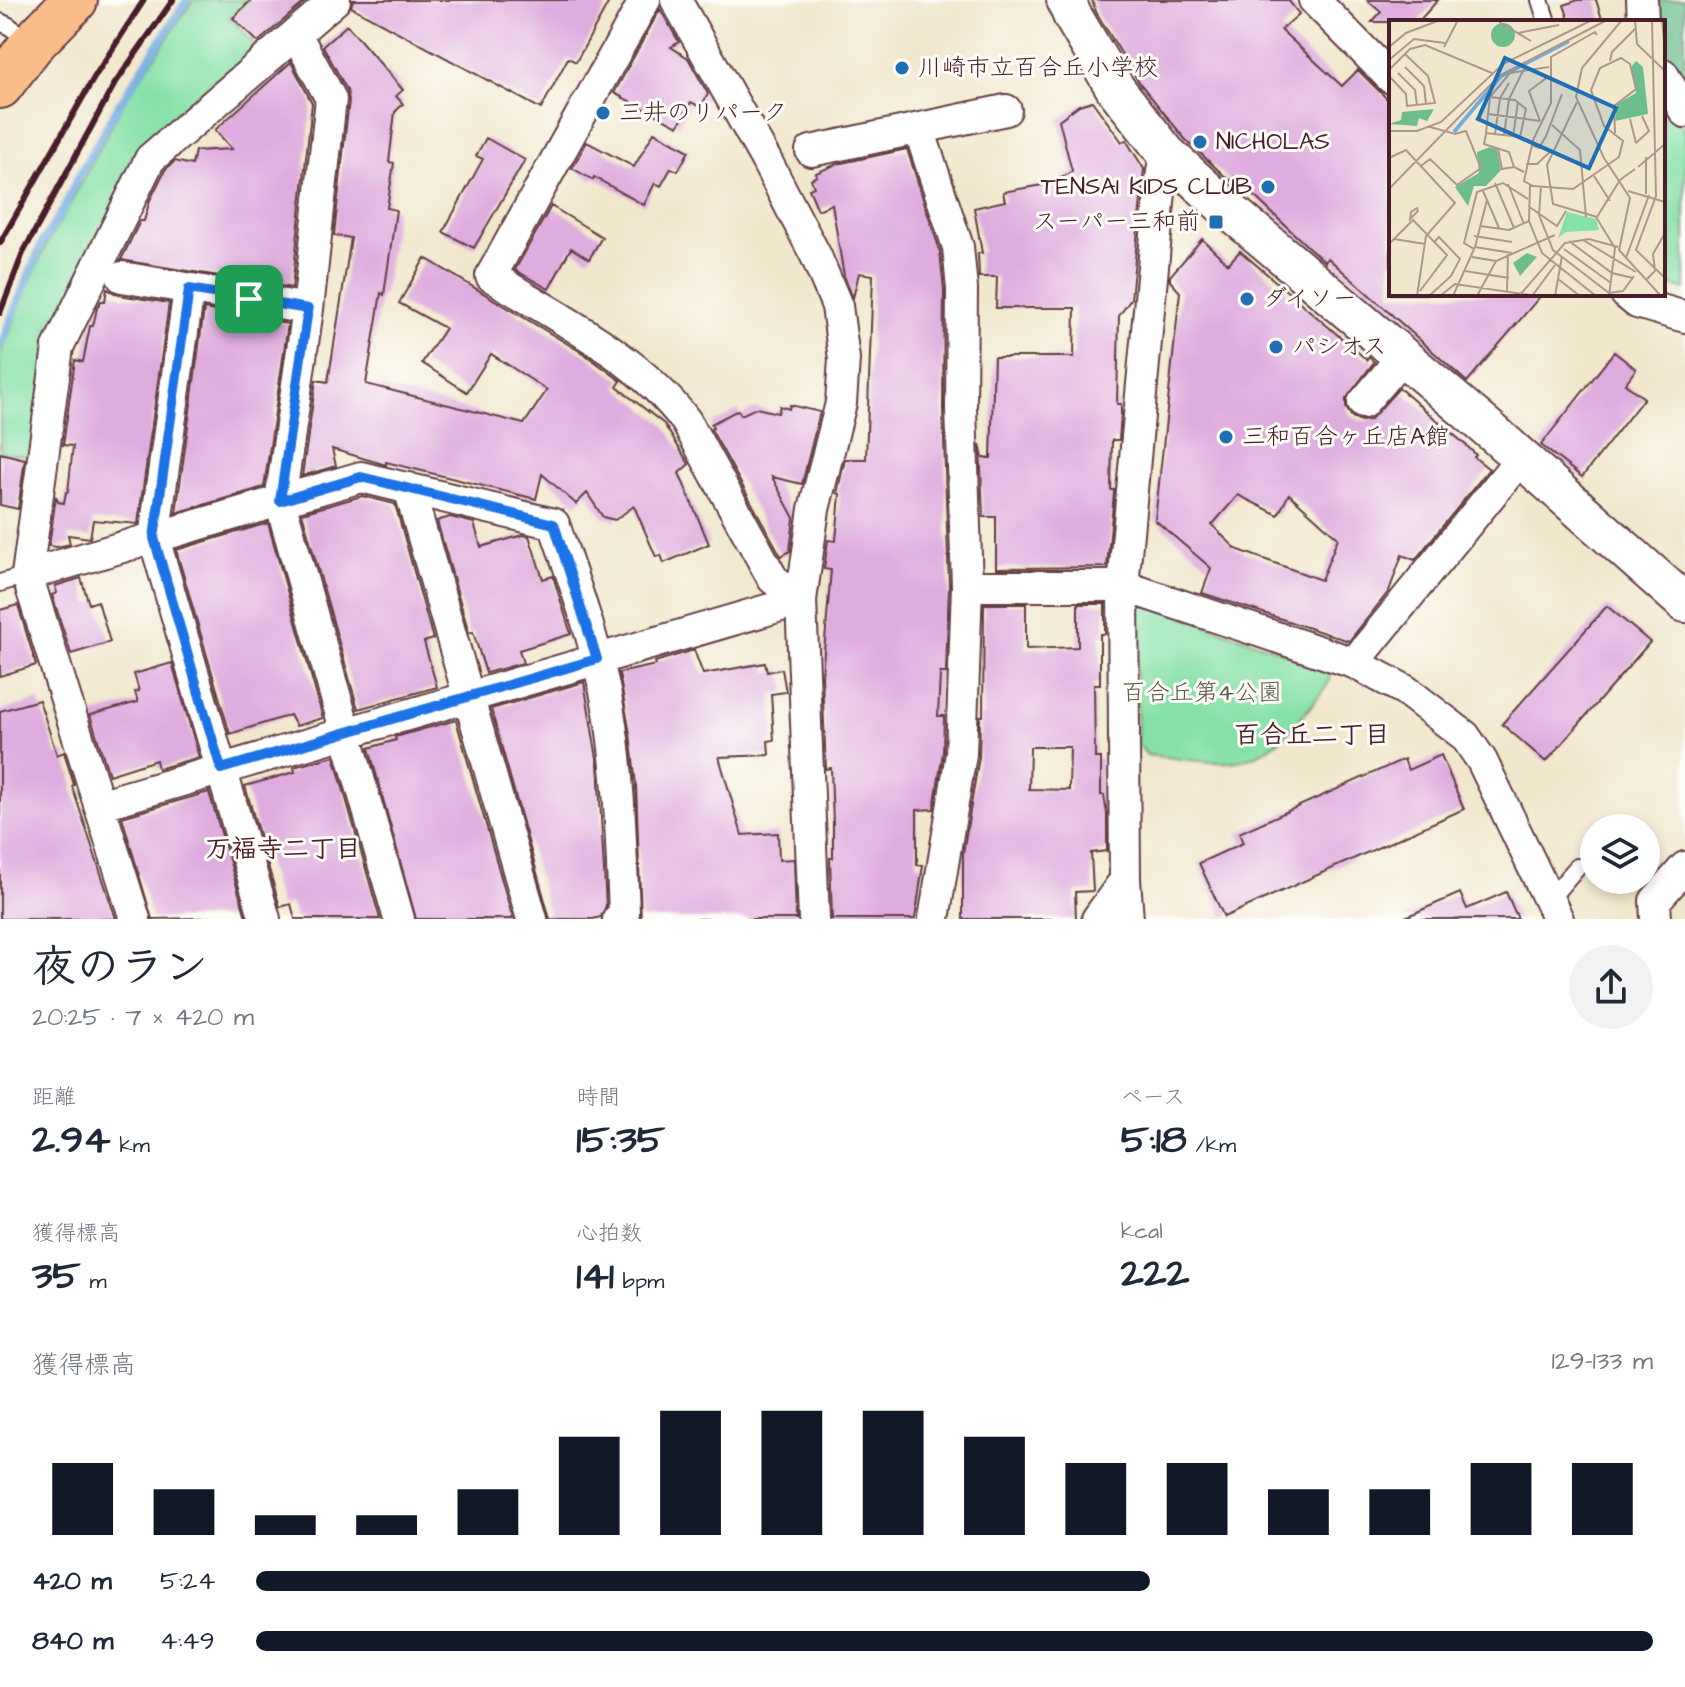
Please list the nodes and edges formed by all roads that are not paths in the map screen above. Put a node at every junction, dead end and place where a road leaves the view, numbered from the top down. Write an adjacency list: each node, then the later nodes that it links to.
1 (75, 0): 11 (main road)
2 (335, 0): 12 (street)
3 (645, 0): 35 (street)
4 (676, 0): 35 (street)
5 (1066, 0): 20 (street)
6 (1314, 0): 13 (street)
7 (1540, 0): 9 (lane)
8 (1642, 0): 10 (street)
9 (1546, 20)
10 (1643, 20)
11 (16, 33): 15 (main road)
12 (296, 34): 24 (street); 32 (street)
13 (1389, 76)
14 (1665, 77): 17 (street)
15 (0, 86)
16 (1006, 110): 18 (street)
17 (1685, 112)
18 (919, 129): 19 (street); 33 (street)
19 (811, 151)
20 (1166, 153): 26 (street); 34 (street)
21 (122, 277): 22 (street)
22 (189, 289): 24 (street); 31 (street)
23 (1628, 296): 25 (street)
24 (308, 309): 30 (street)
25 (1685, 317)
26 (1402, 357): 27 (street); 28 (street)
27 (1363, 403)
28 (1521, 458): 36 (street); 38 (street)
29 (409, 488): 30 (street); 37 (street); 39 (street)
30 (280, 501): 31 (street); 40 (street)
31 (154, 538): 32 (street); 41 (street)
32 (14, 579): 42 (street)
33 (967, 586): 34 (street); 53 (street)
34 (1123, 586): 38 (street); 45 (street)
35 (801, 600): 37 (street); 52 (street)
36 (1685, 603)
37 (597, 659): 39 (street); 51 (street)
38 (1354, 663): 46 (street)
39 (469, 697): 40 (street); 50 (street)
40 (346, 733): 41 (street); 49 (street)
41 (221, 769): 42 (street); 48 (street)
42 (99, 805): 47 (street)
43 (1577, 867): 46 (lane)
44 (1685, 867): 56 (street)
45 (1125, 880): 54 (street); 55 (street)
46 (1554, 910)
47 (135, 919)
48 (265, 919)
49 (399, 919)
50 (532, 919)
51 (618, 919)
52 (814, 919)
53 (934, 919)
54 (1097, 919)
55 (1128, 919)
56 (1656, 919)

